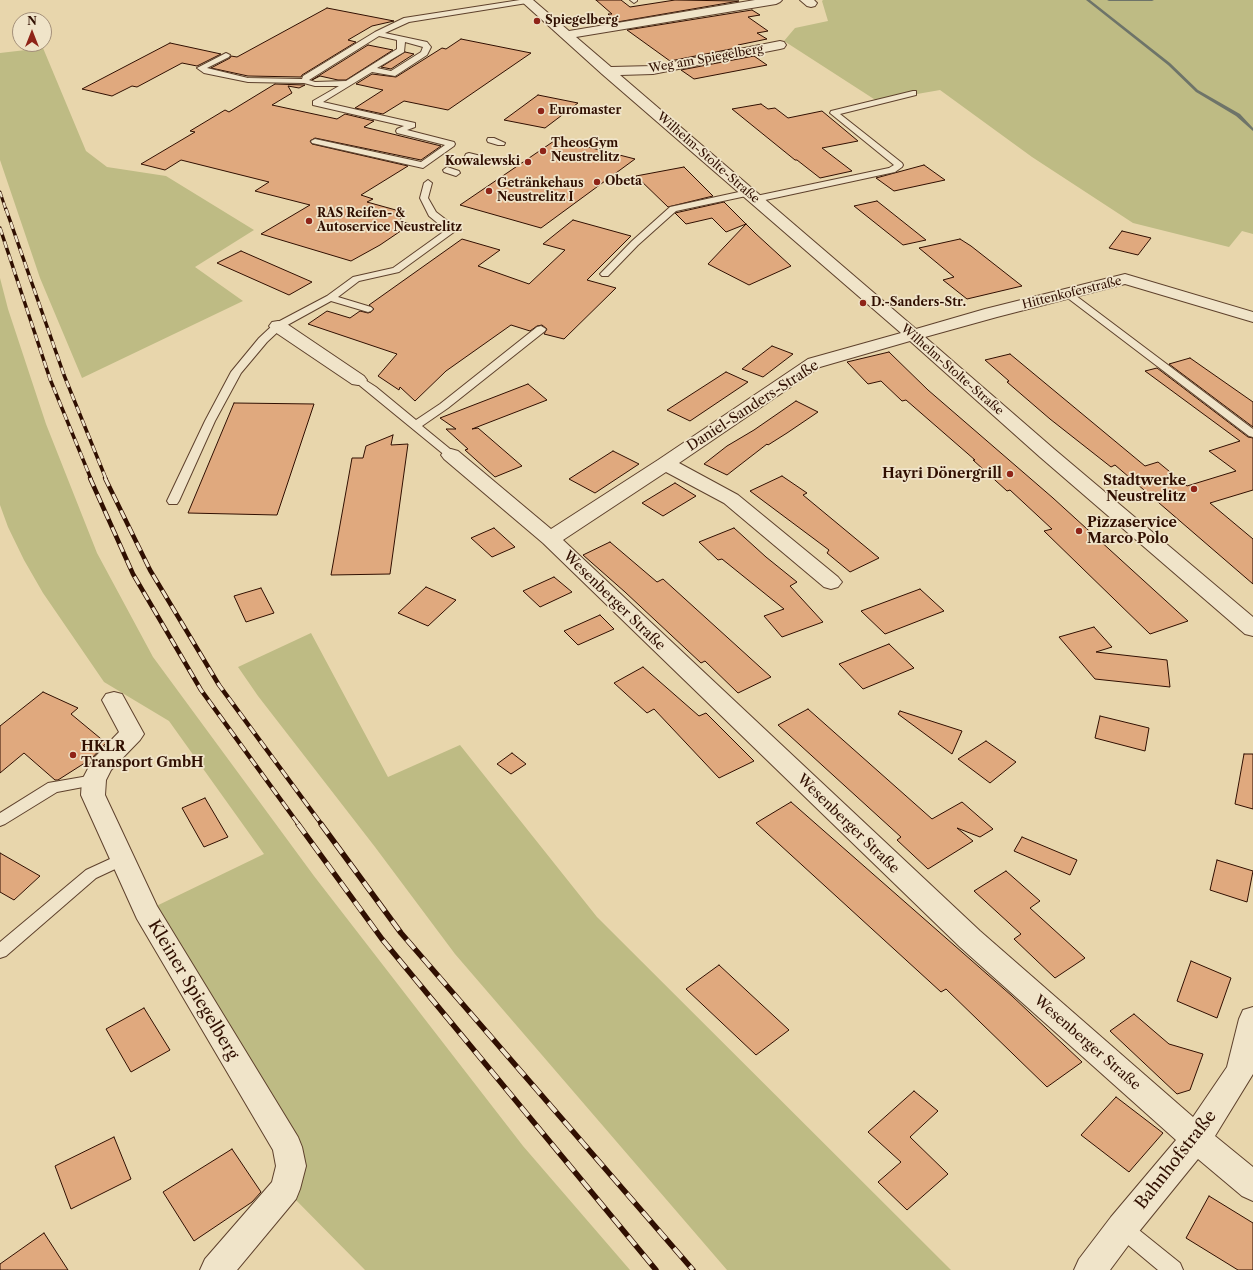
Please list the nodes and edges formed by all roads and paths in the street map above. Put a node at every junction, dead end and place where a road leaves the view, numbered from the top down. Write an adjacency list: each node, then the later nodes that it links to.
1 (776, 0): 4 (street)
2 (526, 1): 3 (lane); 4 (street, Wilhelm-Stolte-Straße)
3 (378, 34): 5 (lane); 10 (lane)
4 (566, 35): 9 (street, Wilhelm-Stolte-Straße)
5 (401, 39): 8 (lane); 8 (lane)
6 (780, 45): 9 (street, Weg am Spiegelberg)
7 (226, 55): 10 (lane)
8 (370, 69): 11 (lane)
9 (607, 71): 19 (street, Wilhelm-Stolte-Straße)
10 (305, 81): 11 (lane)
11 (346, 83): 14 (lane)
12 (913, 93): 19 (lane)
13 (491, 140): 15 (lane)
14 (315, 141)
15 (501, 143)
16 (469, 156): 17 (lane)
17 (478, 158)
18 (428, 183): 22 (lane)
19 (752, 196): 20 (lane); 27 (street, Wilhelm-Stolte-Straße)
20 (605, 274)
21 (1068, 294): 24 (street, Hittenkoferstraße); 27 (street, Hittenkoferstraße); 30 (lane)
22 (330, 298): 23 (lane); 25 (lane)
23 (368, 310)
24 (1253, 318)
25 (278, 326): 28 (street); 33 (lane)
26 (541, 329): 29 (lane)
27 (913, 335): 32 (street, Daniel-Sanders-Straße); 36 (street, Wilhelm-Stolte-Straße)
28 (358, 380): 29 (lane)
29 (416, 426): 31 (lane)
30 (1253, 434)
31 (451, 455): 34 (street, Wesenberger Straße)
32 (665, 464): 34 (street, Daniel-Sanders-Straße); 35 (street)
33 (173, 500)
34 (550, 539): 43 (street, Wesenberger Straße)
35 (831, 582)
36 (1253, 629)
37 (114, 700): 38 (street)
38 (94, 780): 39 (lane); 40 (street, Kleiner Spiegelberg)
39 (0, 820)
40 (123, 859): 41 (lane); 46 (street, Kleiner Spiegelberg)
41 (0, 951)
42 (1253, 1019): 43 (street, Bahnhofstraße)
43 (1196, 1139): 44 (street, Wesenberger Straße); 45 (street, Bahnhofstraße)
44 (1253, 1186)
45 (1122, 1228): 47 (street, Bahnhofstraße); 48 (lane)
46 (216, 1270)
47 (1090, 1270)
48 (1173, 1270)

